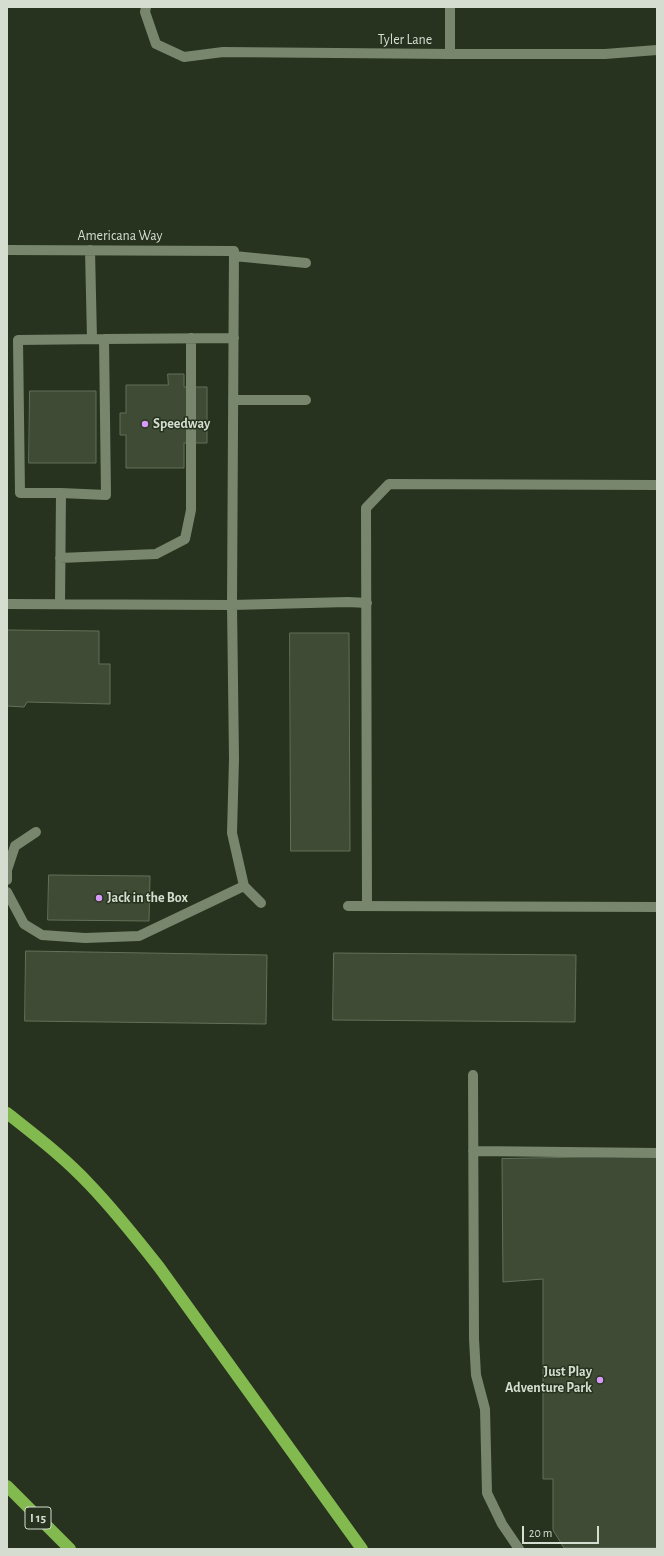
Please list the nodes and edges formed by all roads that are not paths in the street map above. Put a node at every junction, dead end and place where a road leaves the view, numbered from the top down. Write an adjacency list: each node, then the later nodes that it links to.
1 (146, 7): 4 (street, Tyler Lane)
2 (450, 7): 4 (street)
3 (657, 50): 4 (street, Tyler Lane)
4 (450, 54)
5 (7, 250): 6 (street, Americana Way)
6 (90, 250): 7 (street, Americana Way); 11 (street)
7 (234, 254): 8 (street, Americana Way); 10 (street)
8 (306, 262)
9 (191, 338): 10 (street); 12 (street); 17 (street)
10 (234, 338): 13 (street)
11 (92, 339): 12 (street); 16 (street)
12 (104, 339): 16 (street)
13 (233, 400): 14 (street); 21 (street)
14 (306, 400)
15 (657, 485): 18 (street)
16 (61, 494): 17 (street)
17 (60, 558): 20 (street)
18 (367, 603): 21 (street); 28 (street)
19 (7, 604): 20 (street)
20 (60, 604): 21 (street)
21 (232, 605): 24 (street)
22 (36, 832): 23 (street)
23 (7, 880)
24 (244, 886): 25 (street); 26 (street)
25 (7, 892)
26 (261, 903)
27 (348, 906): 28 (street)
28 (367, 906): 29 (street)
29 (657, 907)
30 (473, 1076): 32 (street)
31 (7, 1113): 36 (highway)
32 (473, 1151): 33 (street); 37 (street)
33 (657, 1153)
34 (7, 1486): 35 (highway, I 15)
35 (70, 1549)
36 (362, 1549)
37 (520, 1549)

